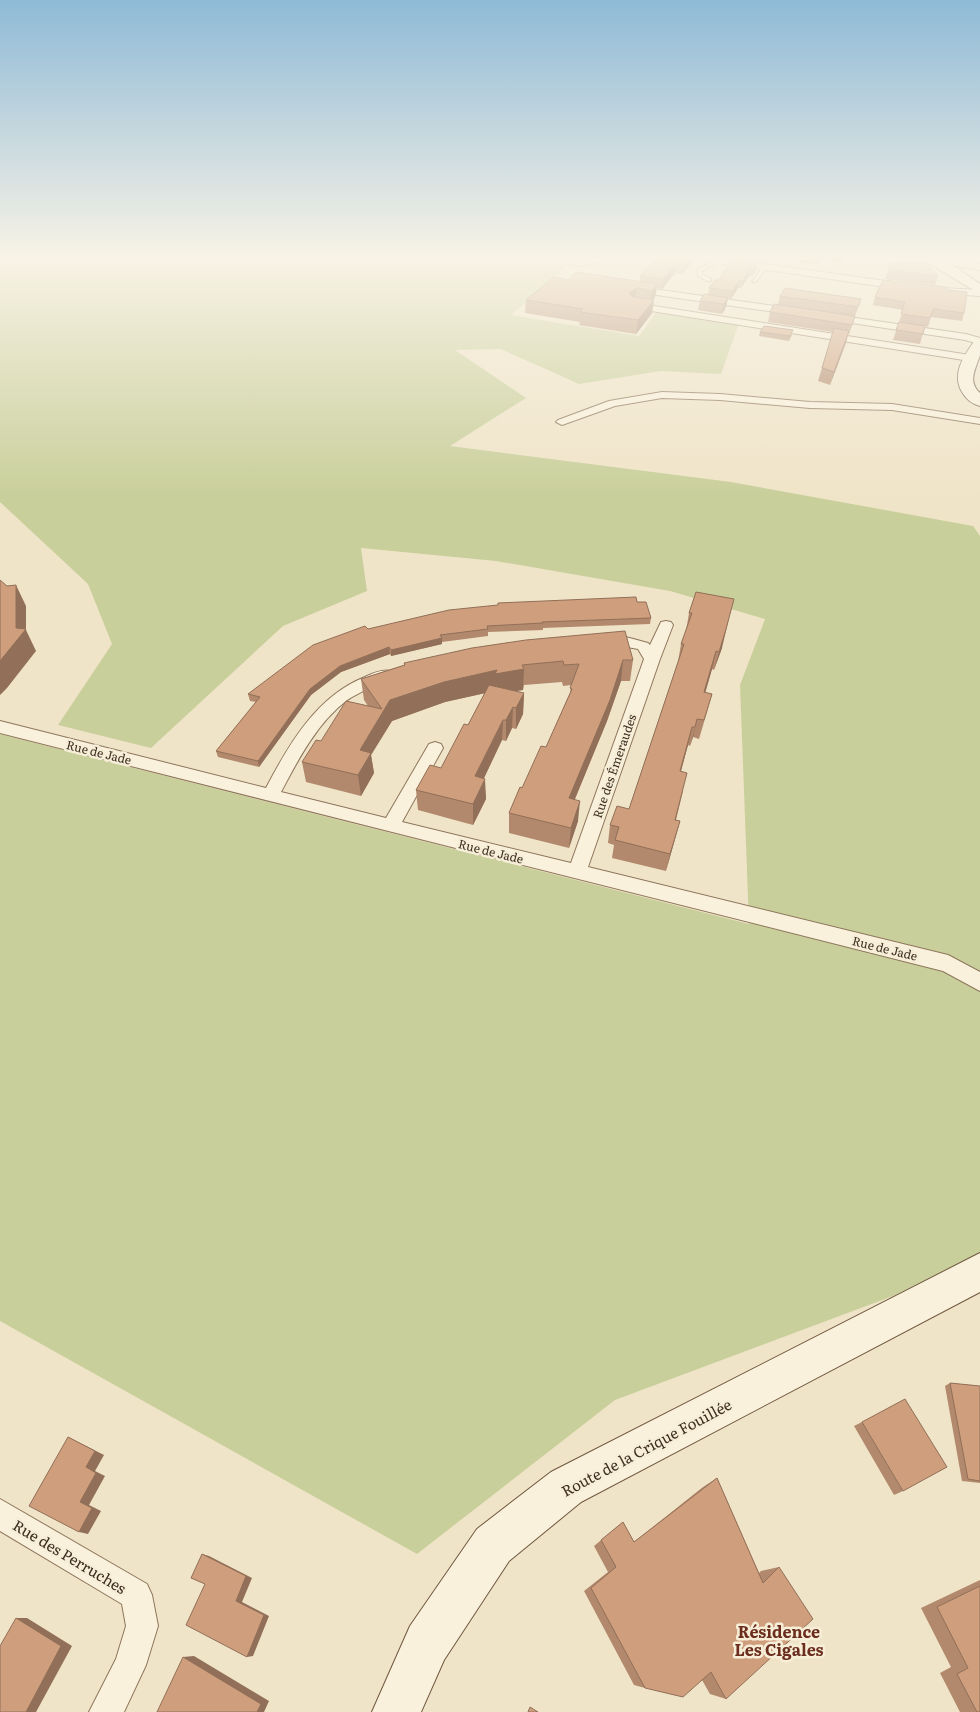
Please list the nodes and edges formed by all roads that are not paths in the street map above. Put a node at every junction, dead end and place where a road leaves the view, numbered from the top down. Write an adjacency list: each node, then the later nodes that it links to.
1 (821, 335): 4 (street)
2 (951, 335): 3 (street)
3 (980, 342): 4 (street)
4 (970, 358): 5 (street)
5 (980, 401)
6 (980, 421): 7 (street)
7 (562, 422)
8 (666, 625): 10 (street, Rue des Émeraudes)
9 (592, 641): 10 (street)
10 (652, 659): 16 (street, Rue des Émeraudes)
11 (399, 671): 14 (street)
12 (0, 727): 14 (street, Rue de Jade)
13 (435, 748): 15 (street)
14 (270, 796): 15 (street, Rue de Jade)
15 (391, 826): 16 (street, Rue de Jade)
16 (577, 872): 17 (street, Rue de Jade)
17 (980, 982)
18 (980, 1272): 21 (street, Route de la Crique Fouillée)
19 (0, 1514): 20 (street, Rue des Perruches)
20 (106, 1712)
21 (396, 1712)

